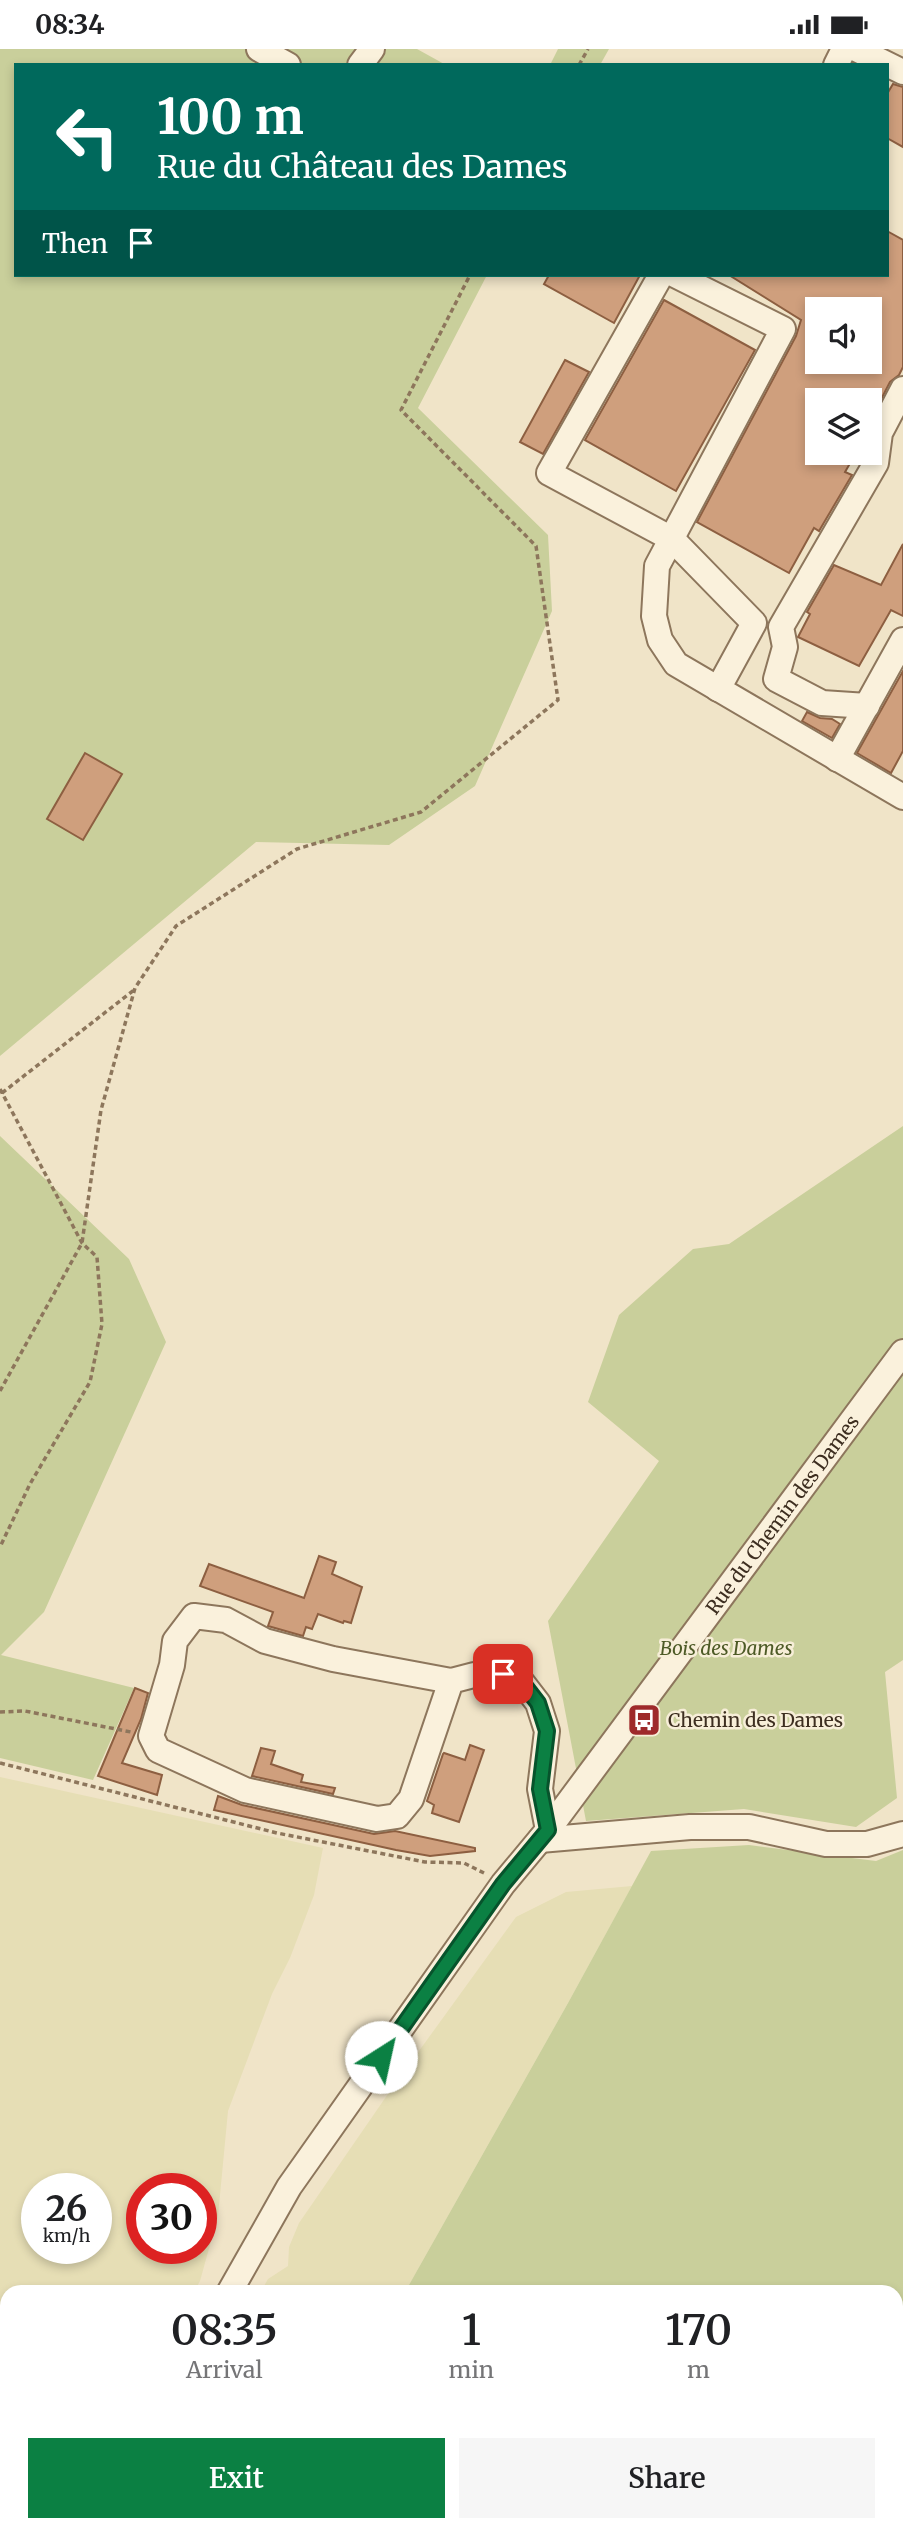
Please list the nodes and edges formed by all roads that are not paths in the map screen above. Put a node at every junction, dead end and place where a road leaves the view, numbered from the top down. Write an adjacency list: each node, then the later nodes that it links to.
1 (259, 49): 4 (street)
2 (856, 49): 3 (street)
3 (897, 61)
4 (284, 63)
5 (660, 277): 9 (street)
6 (684, 277): 7 (street)
7 (712, 283): 9 (street)
8 (903, 389): 12 (street)
9 (672, 538): 11 (street); 11 (street)
10 (903, 640): 12 (street)
11 (718, 689): 13 (street)
12 (867, 706): 13 (street)
13 (837, 759): 14 (street)
14 (903, 797)
15 (903, 1352): 18 (street, Rue du Chemin des Dames)
16 (450, 1681): 16 (street); 18 (street)
17 (903, 1834): 18 (street)
18 (544, 1835): 19 (street, Rue du Chemin des Dames)
19 (234, 2285)

